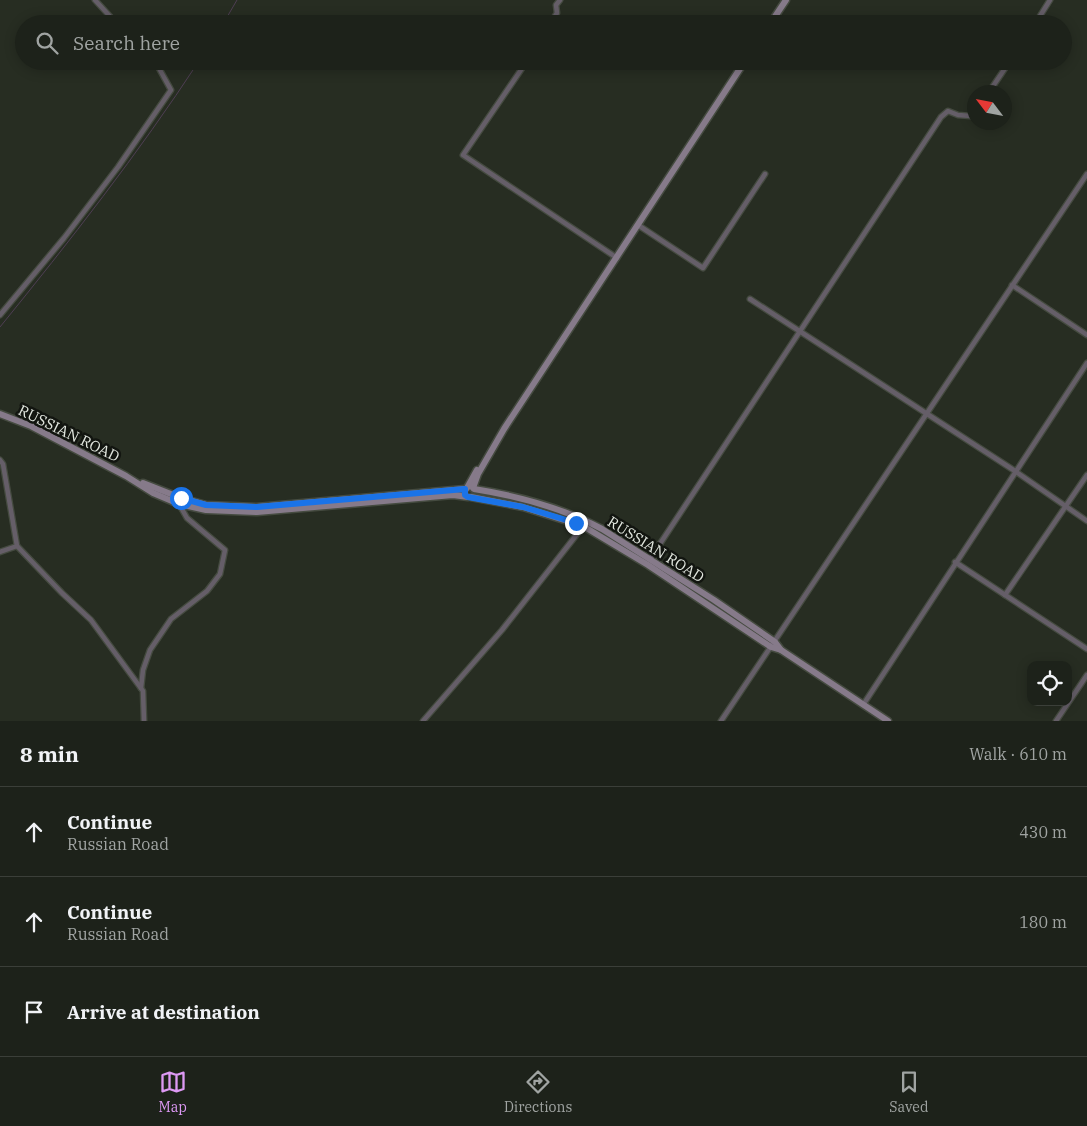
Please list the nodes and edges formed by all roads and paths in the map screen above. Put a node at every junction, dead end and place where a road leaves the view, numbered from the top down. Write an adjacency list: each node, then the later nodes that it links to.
1 (95, 0): 5 (street)
2 (560, 0): 6 (street)
3 (786, 0): 7 (main road)
4 (1050, 0): 8 (street)
5 (109, 15)
6 (555, 15)
7 (776, 15)
8 (1041, 15)
9 (160, 70): 21 (street)
10 (521, 70): 18 (street)
11 (740, 70): 17 (main road)
12 (1004, 70): 13 (street)
13 (994, 85)
14 (967, 116): 22 (street)
15 (765, 174): 17 (street)
16 (1087, 174): 19 (street)
17 (638, 225): 18 (main road)
18 (617, 258): 31 (main road)
19 (1012, 285): 23 (street); 26 (street)
20 (750, 299): 22 (street)
21 (0, 315)
22 (800, 330): 26 (street); 39 (street)
23 (1087, 335)
24 (1087, 362): 28 (street)
25 (0, 414): 30 (main road, RUSSIAN ROAD)
26 (927, 414): 28 (street); 42 (street)
27 (0, 460): 37 (street)
28 (1015, 471): 34 (street); 40 (street)
29 (1087, 475): 34 (street)
30 (126, 476): 31 (main road, RUSSIAN ROAD); 33 (main road, RUSSIAN ROAD)
31 (470, 489): 32 (main road); 36 (main road, RUSSIAN ROAD)
32 (470, 497): 33 (main road, RUSSIAN ROAD); 36 (main road, RUSSIAN ROAD)
33 (179, 504): 45 (street)
34 (1066, 507): 35 (street); 41 (street)
35 (1087, 520)
36 (585, 524): 39 (main road, RUSSIAN ROAD); 42 (main road, RUSSIAN ROAD); 48 (street)
37 (17, 546): 38 (street); 45 (street)
38 (0, 552)
39 (650, 559): 42 (main road, RUSSIAN ROAD)
40 (955, 562): 41 (street); 46 (street)
41 (1005, 595): 43 (street)
42 (773, 645): 46 (main road, RUSSIAN ROAD); 49 (street)
43 (1087, 649)
44 (1087, 675): 51 (street)
45 (141, 688): 47 (street)
46 (864, 705): 50 (main road, RUSSIAN ROAD)
47 (144, 721)
48 (423, 721)
49 (721, 721)
50 (888, 721)
51 (1056, 721)

